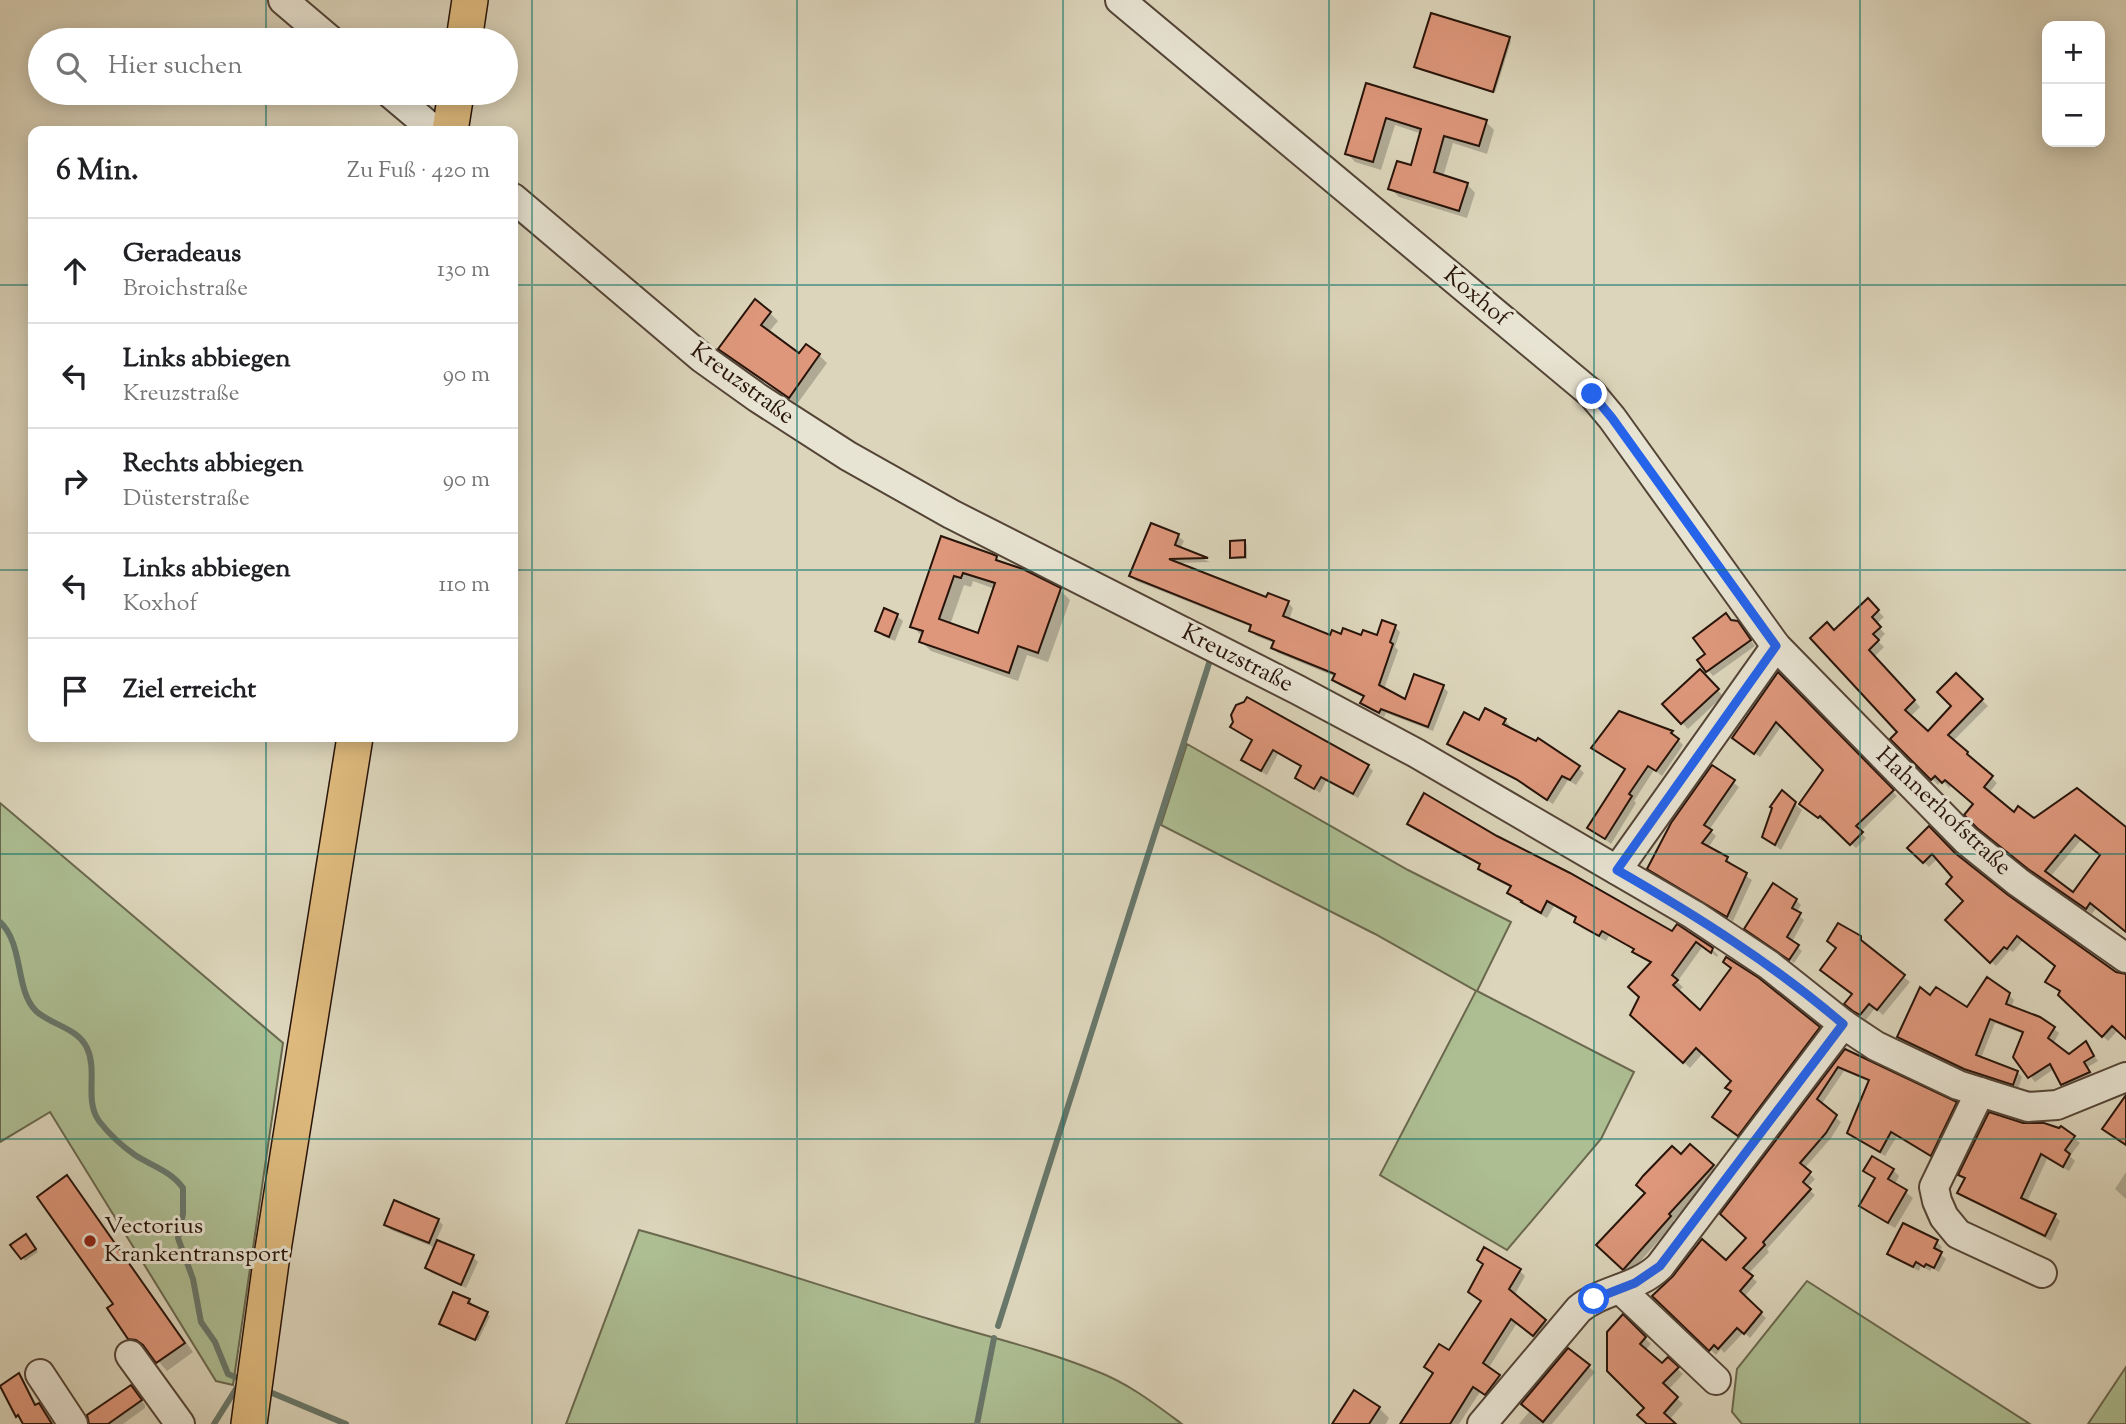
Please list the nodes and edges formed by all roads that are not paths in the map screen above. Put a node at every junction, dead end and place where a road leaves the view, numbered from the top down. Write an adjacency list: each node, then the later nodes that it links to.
1 (283, 0): 4 (street)
2 (470, 0): 5 (main road)
3 (1120, 0): 11 (street, Koxhof)
4 (316, 28)
5 (466, 28)
6 (404, 105): 8 (street)
7 (454, 105): 9 (main road)
8 (429, 126)
9 (451, 126)
10 (518, 202): 13 (street, Kreuzstraße)
11 (1776, 646): 13 (street); 14 (street, Hahnerhofstraße)
12 (354, 742): 23 (main road)
13 (1617, 870): 15 (street, Kreuzstraße)
14 (2126, 958)
15 (1843, 1024): 17 (street, Kreuzstraße); 19 (street)
16 (2126, 1077): 17 (street, Kreuzstraße)
17 (1980, 1092): 18 (street)
18 (2042, 1273)
19 (1620, 1289): 22 (street); 26 (street)
20 (130, 1355): 25 (street)
21 (40, 1374): 24 (street)
22 (1716, 1380)
23 (249, 1420)
24 (73, 1424)
25 (180, 1424)
26 (1482, 1424)

